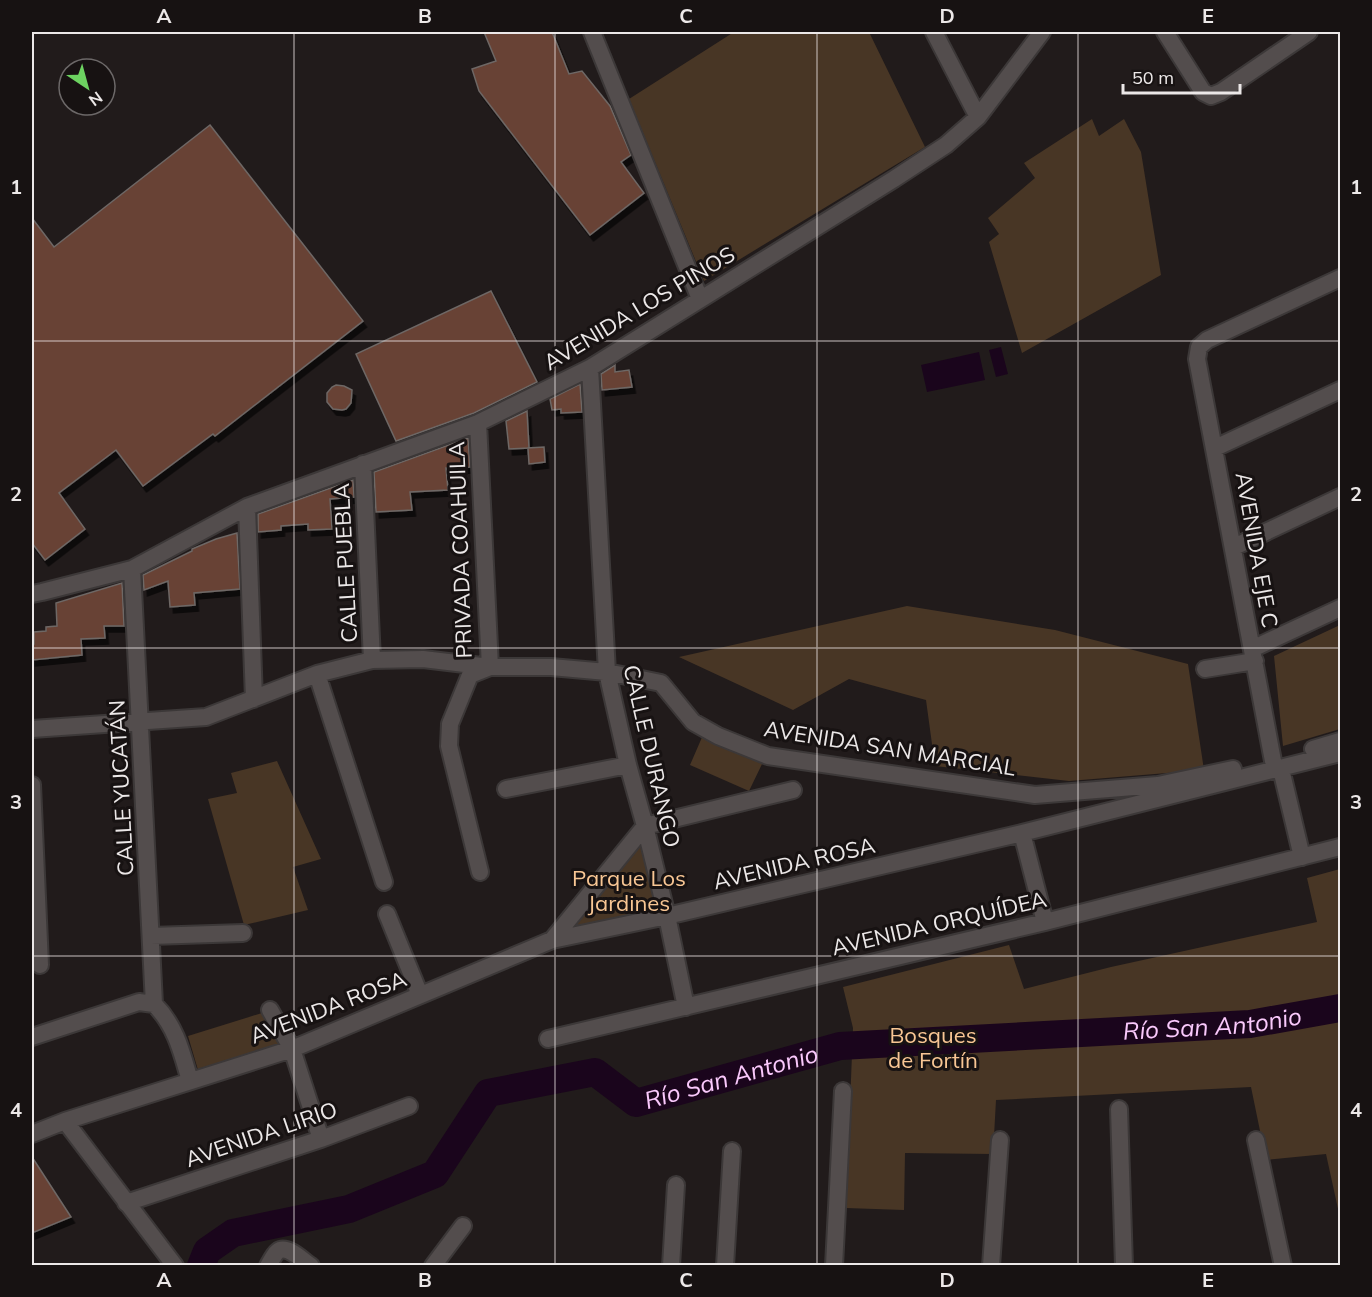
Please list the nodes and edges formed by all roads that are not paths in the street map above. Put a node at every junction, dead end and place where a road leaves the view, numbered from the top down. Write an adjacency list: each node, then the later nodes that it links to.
1 (592, 32): 8 (street)
2 (934, 32): 6 (street)
3 (1042, 32): 6 (street, AVENIDA LOS PINOS)
4 (1165, 32): 5 (street)
5 (1309, 32)
6 (978, 117): 8 (street, AVENIDA LOS PINOS)
7 (1341, 278): 12 (street, AVENIDA EJE C)
8 (700, 299): 9 (street, AVENIDA LOS PINOS)
9 (590, 368): 11 (street, AVENIDA LOS PINOS); 24 (street, CALLE DURANGO)
10 (1341, 390): 12 (street)
11 (478, 423): 13 (street, AVENIDA LOS PINOS); 22 (street, PRIVADA COAHUILA)
12 (1215, 448): 16 (street, AVENIDA EJE C)
13 (363, 464): 15 (street, AVENIDA LOS PINOS); 21 (street, CALLE PUEBLA)
14 (1341, 497): 16 (street)
15 (247, 507): 17 (street, AVENIDA LOS PINOS); 26 (street)
16 (1234, 547): 20 (street, AVENIDA EJE C)
17 (132, 569): 18 (street, AVENIDA LOS PINOS); 27 (street, CALLE YUCATÁN)
18 (32, 594)
19 (1341, 608): 20 (street)
20 (1253, 655): 23 (street); 32 (street, AVENIDA EJE C)
21 (372, 660): 22 (street, AVENIDA SAN MARCIAL); 25 (street, AVENIDA SAN MARCIAL)
22 (490, 667): 24 (street, AVENIDA SAN MARCIAL); 40 (street, PRIVADA COAHUILA)
23 (1205, 669)
24 (607, 672): 31 (street, CALLE DURANGO); 32 (street, AVENIDA SAN MARCIAL)
25 (317, 674): 26 (street, AVENIDA SAN MARCIAL); 41 (street)
26 (254, 699): 27 (street, AVENIDA SAN MARCIAL)
27 (141, 722): 28 (street, AVENIDA SAN MARCIAL); 46 (street, CALLE YUCATÁN)
28 (32, 729)
29 (1341, 741): 32 (street, AVENIDA SAN MARCIAL)
30 (1341, 753): 32 (street, AVENIDA ROSA)
31 (628, 765): 34 (street); 36 (street, CALLE DURANGO)
32 (1277, 765): 37 (street, AVENIDA ROSA); 39 (street, AVENIDA EJE C)
33 (32, 785): 48 (street)
34 (506, 789)
35 (794, 790): 36 (street)
36 (645, 826): 43 (street, CALLE DURANGO); 47 (street)
37 (1022, 833): 43 (street, AVENIDA ROSA); 44 (street)
38 (1341, 847): 39 (street, AVENIDA ORQUÍDEA)
39 (1302, 857): 44 (street, AVENIDA ORQUÍDEA)
40 (480, 872)
41 (384, 882)
42 (387, 914): 49 (street)
43 (667, 916): 47 (street, AVENIDA ROSA); 51 (street, CALLE DURANGO)
44 (1045, 922): 51 (street, AVENIDA ORQUÍDEA)
45 (243, 933): 46 (street)
46 (152, 936): 50 (street, CALLE YUCATÁN)
47 (552, 940): 49 (street, AVENIDA ROSA)
48 (40, 965)
49 (420, 995): 55 (street, AVENIDA ROSA)
50 (154, 1004): 53 (street); 56 (street)
51 (686, 1007): 54 (street, AVENIDA ORQUÍDEA)
52 (270, 1010): 55 (street)
53 (32, 1037)
54 (548, 1040)
55 (292, 1049): 56 (street, AVENIDA ROSA); 62 (street)
56 (190, 1081): 60 (street, AVENIDA ROSA)
57 (843, 1091): 75 (street)
58 (410, 1106): 62 (street, AVENIDA LIRIO)
59 (1119, 1109): 77 (street)
60 (65, 1121): 61 (street, AVENIDA ROSA); 67 (street)
61 (32, 1134)
62 (321, 1139): 67 (street, AVENIDA LIRIO)
63 (1000, 1140): 76 (street)
64 (1256, 1140): 78 (street)
65 (732, 1151): 74 (street)
66 (676, 1185): 73 (street)
67 (126, 1203): 69 (street)
68 (463, 1226): 72 (street)
69 (175, 1266)
70 (268, 1266): 71 (street)
71 (311, 1266)
72 (433, 1266)
73 (670, 1266)
74 (725, 1266)
75 (834, 1266)
76 (991, 1266)
77 (1124, 1266)
78 (1283, 1266)

